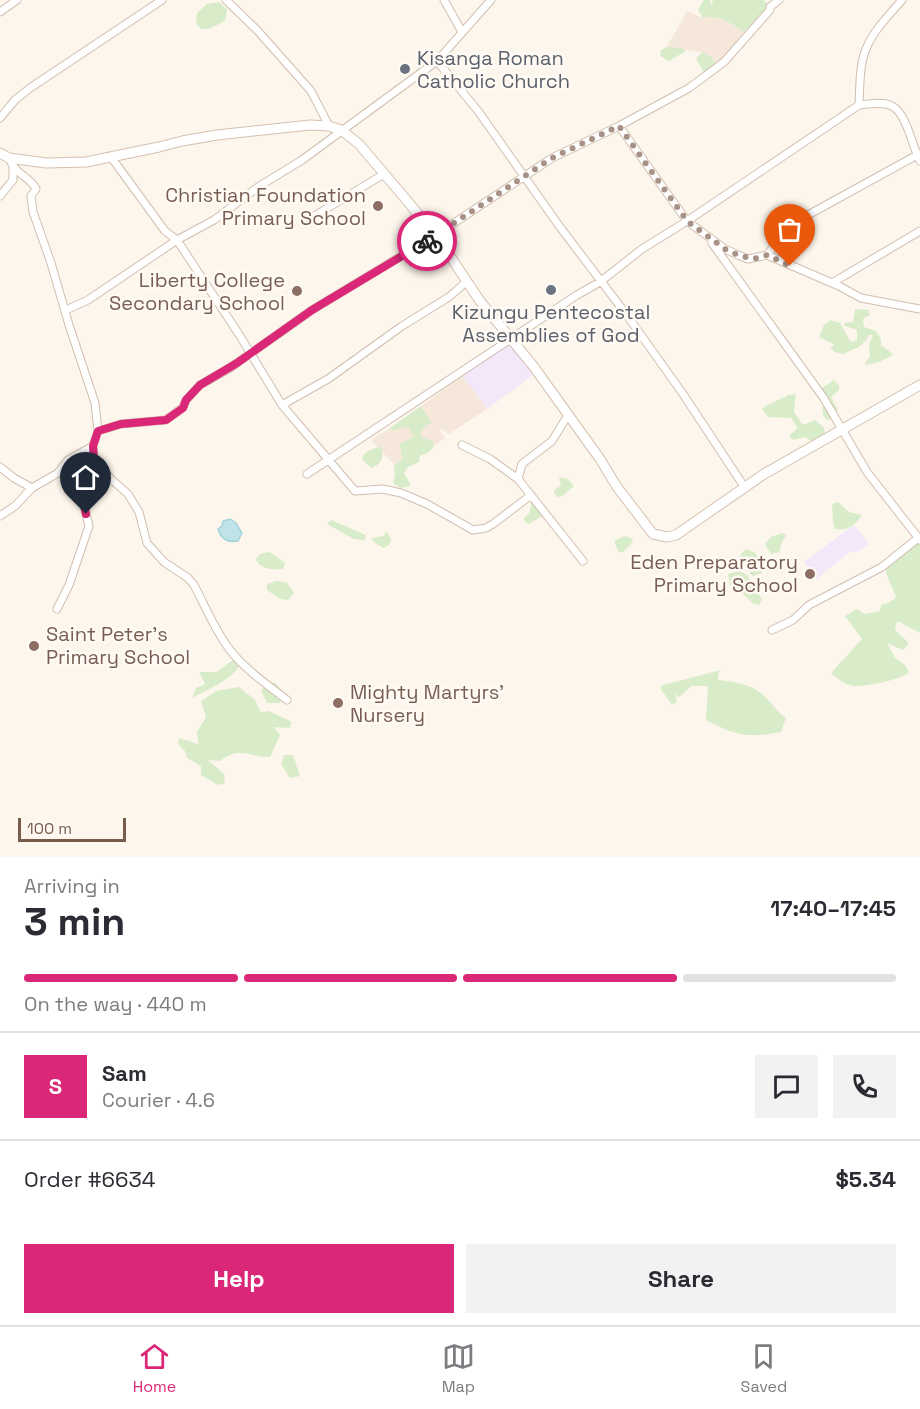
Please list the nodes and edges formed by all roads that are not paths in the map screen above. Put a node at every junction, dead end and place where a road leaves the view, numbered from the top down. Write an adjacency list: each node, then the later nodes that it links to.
1 (17, 0): 8 (street)
2 (162, 0): 12 (street)
3 (226, 0): 13 (street)
4 (444, 0): 9 (street)
5 (491, 0): 9 (street)
6 (779, 0): 14 (street)
7 (902, 0): 11 (street)
8 (0, 12)
9 (462, 32): 10 (street)
10 (437, 61): 15 (street); 22 (street)
11 (859, 105): 17 (street); 25 (street)
12 (0, 118)
13 (328, 126): 15 (street); 18 (street)
14 (619, 126): 22 (street); 25 (street)
15 (341, 130): 21 (street); 29 (street)
16 (0, 153): 19 (street)
17 (919, 156): 30 (street)
18 (111, 157): 19 (street); 29 (street)
19 (9, 158): 20 (street)
20 (13, 167): 23 (street); 35 (street)
21 (384, 174): 24 (street); 27 (street)
22 (523, 176): 27 (street); 32 (street)
23 (0, 196)
24 (306, 221)
25 (687, 221): 28 (street); 32 (street)
26 (920, 231): 33 (street)
27 (436, 235): 31 (street); 37 (street)
28 (710, 239): 30 (street); 41 (street)
29 (177, 240): 35 (street); 37 (street)
30 (767, 255): 33 (street)
31 (466, 282): 36 (street); 39 (street)
32 (600, 282): 36 (street); 51 (street)
33 (832, 283): 34 (street)
34 (920, 309)
35 (66, 310): 42 (street)
36 (512, 340): 40 (street); 45 (street)
37 (250, 353): 39 (street); 42 (street)
38 (920, 385): 41 (street)
39 (282, 405): 45 (street)
40 (568, 415): 49 (street); 51 (street)
41 (841, 430): 51 (street); 54 (street)
42 (98, 431): 44 (street)
43 (462, 445): 49 (street)
44 (93, 446): 46 (street); 50 (street)
45 (329, 459): 48 (street); 52 (street)
46 (94, 460): 56 (street); 58 (street)
47 (0, 467): 50 (street)
48 (307, 474)
49 (518, 479): 52 (street)
50 (32, 488): 53 (street)
51 (745, 488)
52 (531, 495): 55 (street)
53 (0, 516)
54 (919, 539): 57 (street)
55 (583, 561)
56 (57, 609)
57 (772, 630)
58 (287, 700)

